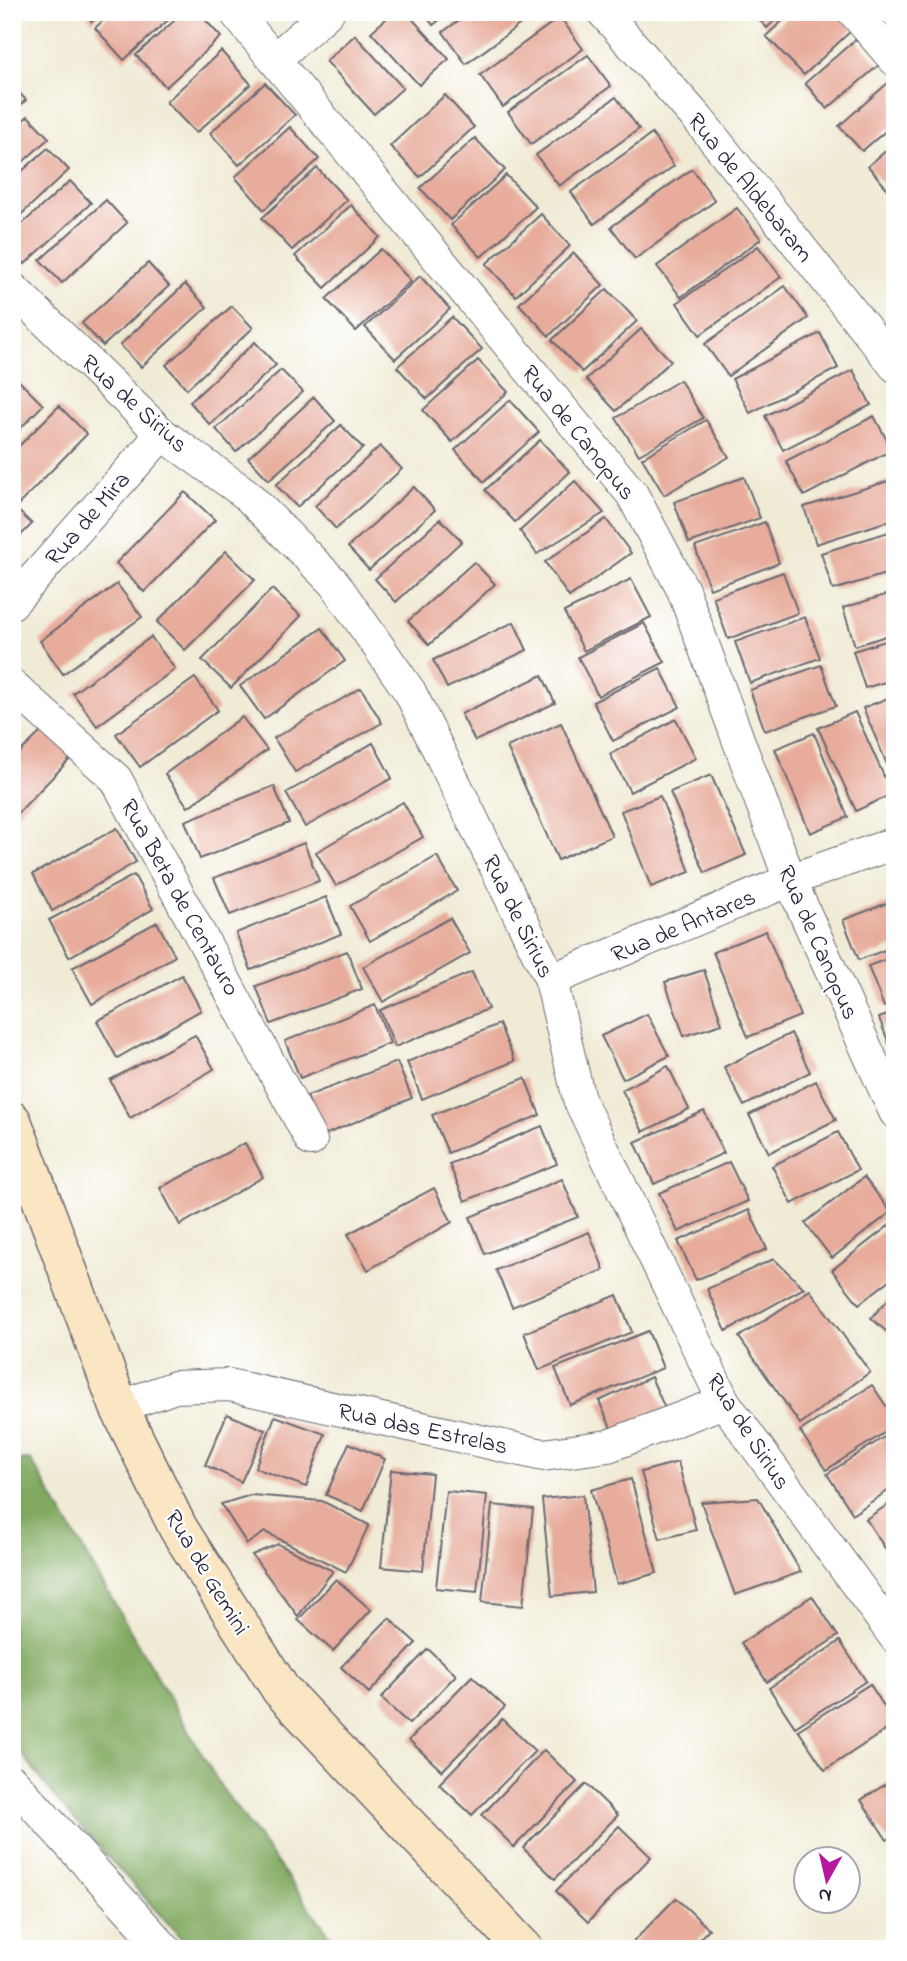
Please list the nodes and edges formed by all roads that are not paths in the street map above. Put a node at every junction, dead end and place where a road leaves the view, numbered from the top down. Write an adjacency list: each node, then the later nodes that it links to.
1 (235, 12): 5 (street, Rua de Canopus)
2 (328, 12): 5 (street)
3 (603, 12): 8 (street, Rua de Aldebaram)
4 (855, 12): 6 (street)
5 (275, 59): 13 (street, Rua de Canopus)
6 (895, 60)
7 (12, 288): 9 (street, Rua de Sirius)
8 (895, 366)
9 (162, 434): 10 (street, Rua de Mira); 14 (street, Rua de Sirius)
10 (12, 603)
11 (12, 685): 17 (street, Rua Beta de Centauro)
12 (895, 843): 13 (street, Rua de Antares)
13 (790, 880): 14 (street, Rua de Antares); 15 (street, Rua de Canopus)
14 (551, 980): 18 (street, Rua de Sirius)
15 (895, 1112)
16 (12, 1121): 19 (street, Rua de Gemini)
17 (311, 1140)
18 (724, 1402): 19 (street, Rua das Estrelas); 20 (street, Rua de Sirius)
19 (119, 1408): 23 (street, Rua de Gemini)
20 (895, 1637)
21 (12, 1781): 22 (street)
22 (165, 1949)
23 (524, 1949)

